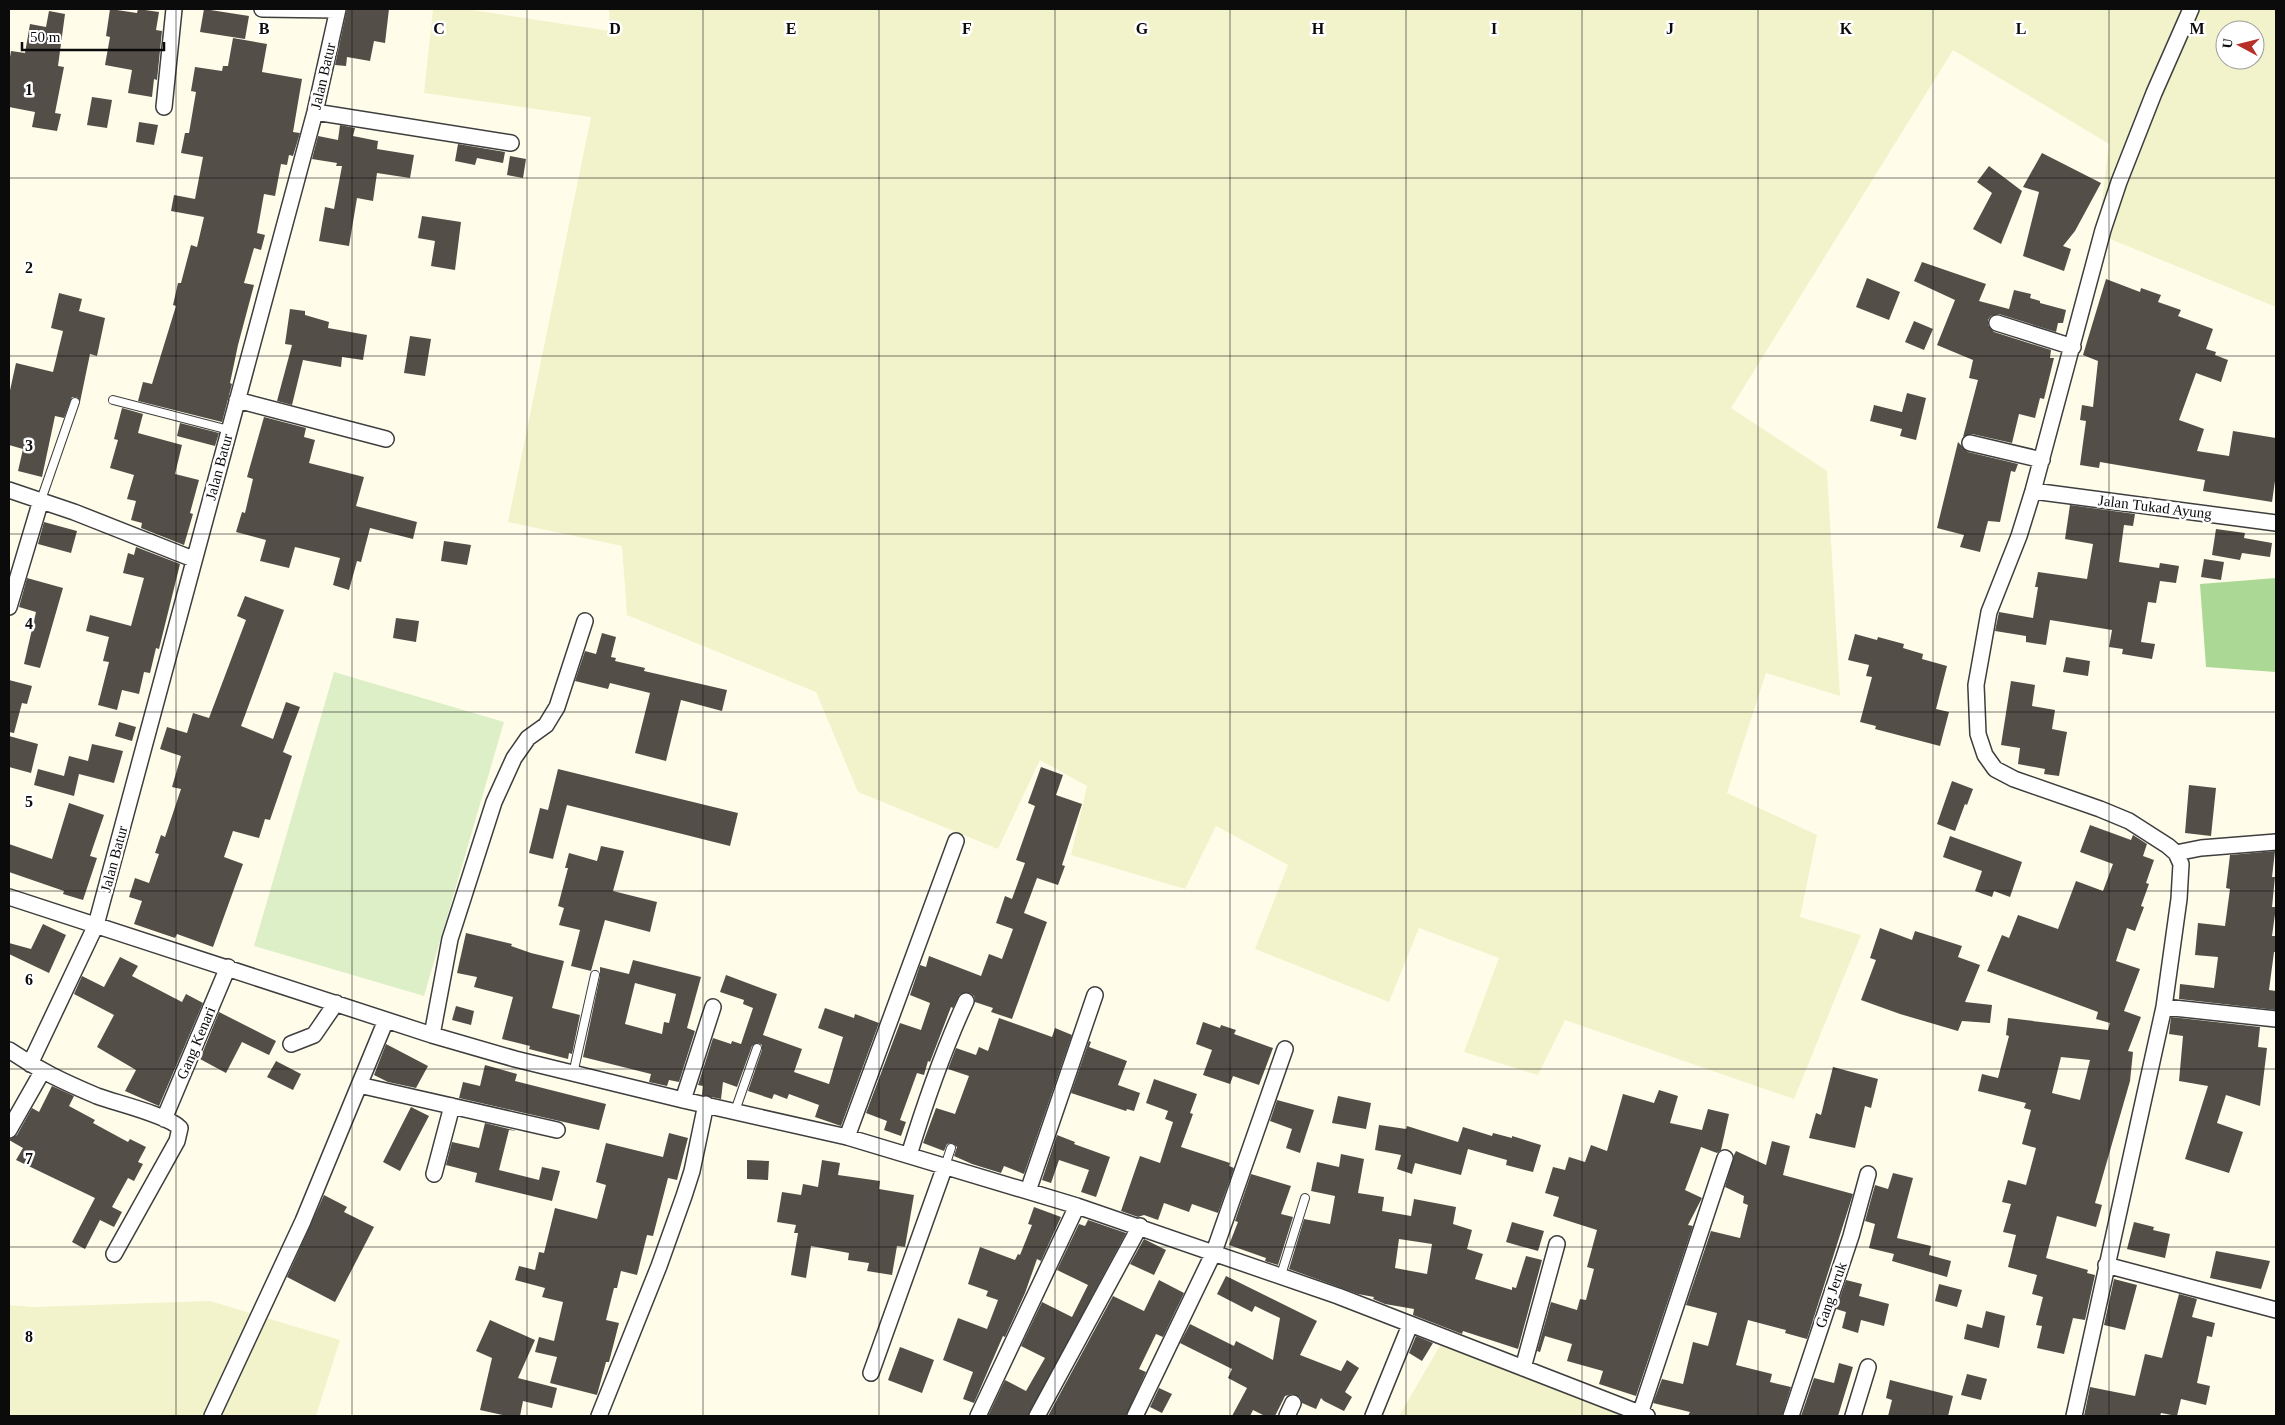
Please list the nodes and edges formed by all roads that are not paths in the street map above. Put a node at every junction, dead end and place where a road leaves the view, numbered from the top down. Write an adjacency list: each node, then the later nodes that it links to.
1 (174, 9): 5 (street)
2 (262, 9): 4 (street)
3 (2191, 9): 9 (street)
4 (337, 10): 6 (street, Jalan Batur)
5 (164, 107)
6 (315, 112): 7 (street); 11 (street, Jalan Batur)
7 (511, 143)
8 (1996, 323): 9 (street)
9 (2073, 347): 16 (street)
10 (113, 400): 13 (lane)
11 (237, 400): 13 (street, Jalan Batur); 14 (street)
12 (75, 402): 19 (lane)
13 (229, 430): 21 (street, Jalan Batur)
14 (386, 439)
15 (1970, 443): 16 (street)
16 (2042, 460): 18 (street)
17 (9, 490): 19 (street)
18 (2033, 491): 20 (street, Jalan Tukad Ayung); 26 (street)
19 (41, 500): 21 (street); 22 (street)
20 (2276, 523)
21 (193, 559): 28 (street, Jalan Batur)
22 (9, 608)
23 (585, 621): 38 (street)
24 (956, 842): 53 (street)
25 (2276, 842): 26 (street)
26 (2176, 853): 35 (street)
27 (9, 897): 28 (street)
28 (96, 925): 29 (street); 43 (street, Jalan Batur)
29 (228, 967): 33 (street); 50 (street, Gang Kenari)
30 (596, 975): 44 (lane)
31 (1096, 995): 60 (street)
32 (966, 1000): 55 (street)
33 (336, 1003): 37 (street); 39 (street)
34 (713, 1007): 46 (street)
35 (2164, 1007): 36 (street); 67 (street)
36 (2276, 1019)
37 (386, 1020): 38 (street); 45 (street)
38 (432, 1035): 44 (street)
39 (291, 1044)
40 (757, 1048): 49 (lane)
41 (1285, 1049): 65 (street)
42 (9, 1050): 43 (street)
43 (36, 1068): 50 (street); 51 (street, Jalan Batur)
44 (573, 1074): 46 (street)
45 (359, 1085): 48 (street); 75 (street)
46 (683, 1100): 47 (street)
47 (706, 1104): 49 (street); 76 (street)
48 (452, 1106): 52 (street); 58 (street)
49 (735, 1111): 53 (street)
50 (164, 1119): 66 (street)
51 (9, 1130)
52 (557, 1130)
53 (846, 1137): 55 (street)
54 (951, 1148): 57 (lane)
55 (909, 1155): 57 (street)
56 (1725, 1158): 74 (street)
57 (945, 1166): 60 (street); 73 (street)
58 (434, 1174)
59 (1868, 1174): 81 (street, Gang Jeruk)
60 (1028, 1191): 62 (street)
61 (1305, 1198): 68 (lane)
62 (1076, 1206): 63 (street); 77 (street)
63 (1140, 1226): 65 (street); 78 (street)
64 (1557, 1244): 72 (street)
65 (1214, 1252): 68 (street); 79 (street)
66 (114, 1254)
67 (2106, 1265): 69 (street); 83 (street)
68 (1282, 1275): 70 (street)
69 (2276, 1310)
70 (1410, 1325): 72 (street); 80 (street)
71 (1868, 1367): 82 (street)
72 (1523, 1368): 74 (street)
73 (870, 1373)
74 (1644, 1415)
75 (212, 1416)
76 (599, 1416)
77 (978, 1416)
78 (1037, 1416)
79 (1137, 1416)
80 (1373, 1416)
81 (1790, 1416)
82 (1853, 1416)
83 (2074, 1416)

